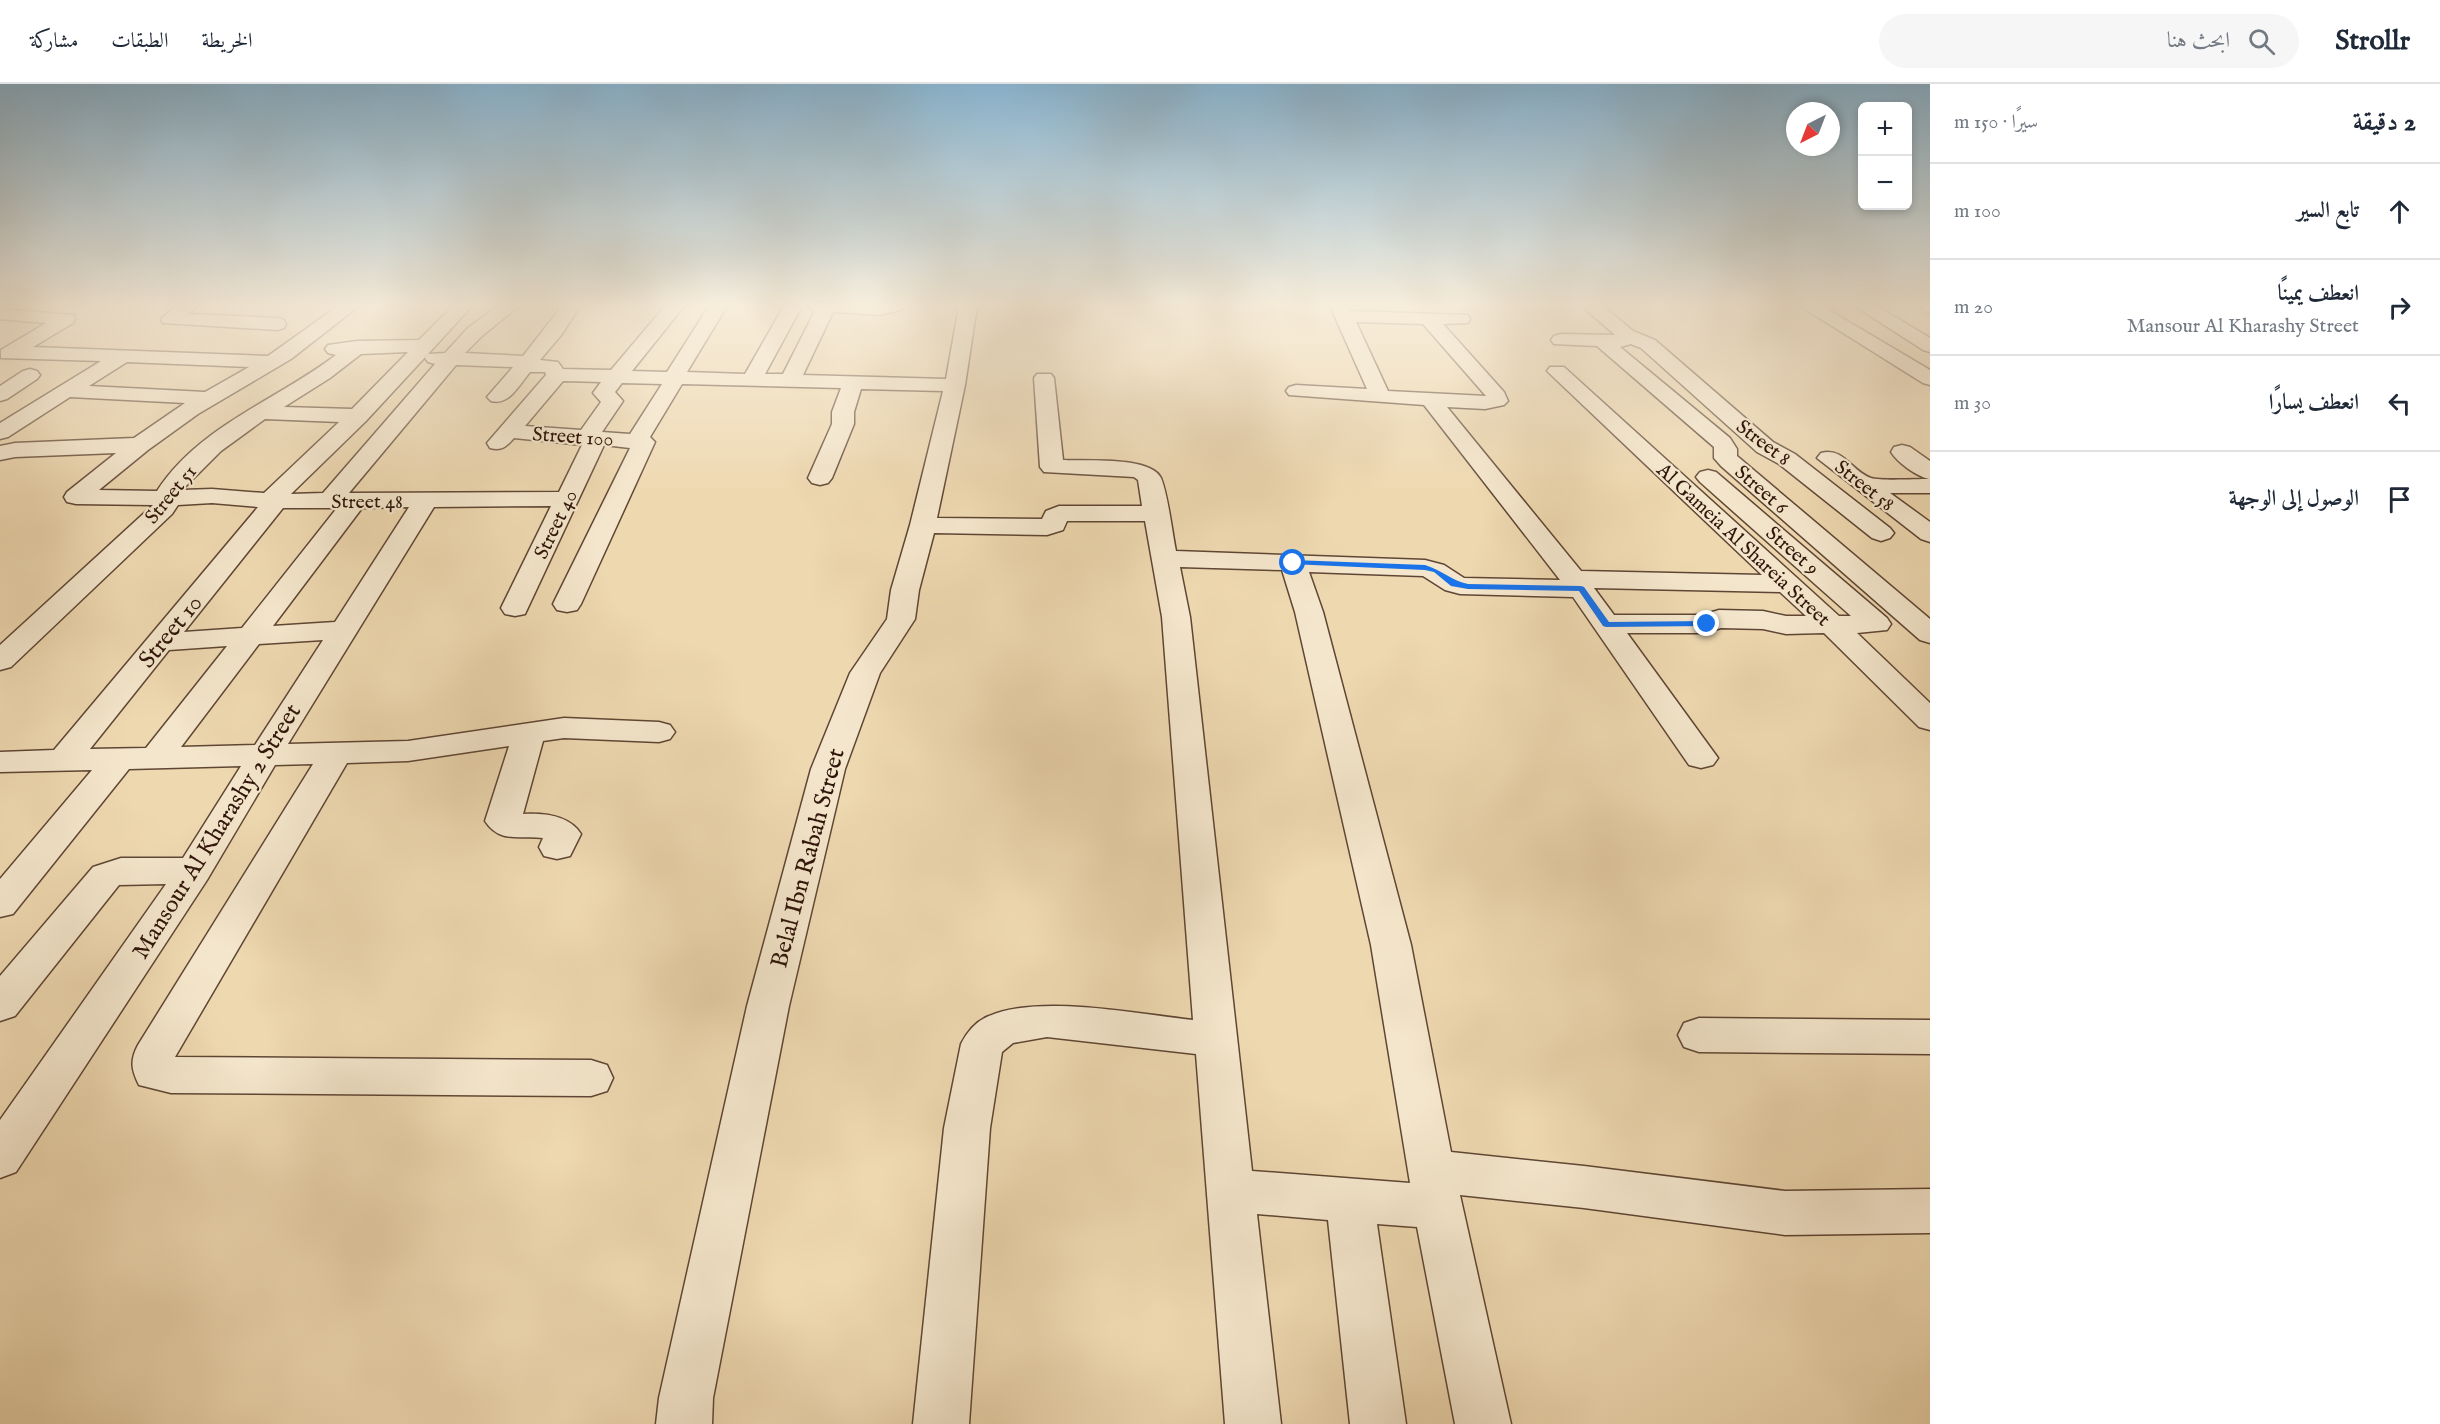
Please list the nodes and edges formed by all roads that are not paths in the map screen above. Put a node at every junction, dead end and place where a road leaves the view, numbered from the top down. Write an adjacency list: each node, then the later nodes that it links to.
1 (103, 369): 29 (street)
2 (261, 369): 35 (street)
3 (332, 369): 37 (street, Street 51)
4 (404, 369): 36 (street, Street 10)
5 (443, 369): 54 (street)
6 (523, 369): 33 (street)
7 (553, 369): 20 (street)
8 (623, 369): 21 (street)
9 (680, 369): 22 (street)
10 (758, 369): 25 (street)
11 (796, 369): 26 (street)
12 (959, 369): 28 (street, Belal Ibn Rabah Street)
13 (1368, 369): 32 (street)
14 (1474, 369): 34 (street)
15 (1634, 369): 61 (street, Street 6)
16 (1675, 369): 57 (street, Street 8)
17 (1913, 369): 24 (street)
18 (1557, 370): 64 (street, Al Gameia Al Shareia Street)
19 (0, 374): 31 (street)
20 (558, 374): 21 (street); 39 (street, Street 100)
21 (616, 377): 22 (street); 39 (street, Street 40)
22 (674, 378): 25 (street); 40 (street)
23 (1044, 378): 55 (street)
24 (1930, 379)
25 (751, 380): 26 (street)
26 (790, 381): 27 (street)
27 (853, 383): 28 (street); 47 (street)
28 (956, 385): 56 (street, Belal Ibn Rabah Street)
29 (66, 391): 35 (street); 38 (street)
30 (1296, 391): 32 (street)
31 (0, 395)
32 (1380, 395): 34 (street)
33 (498, 397)
34 (1429, 399): 63 (street)
35 (199, 404): 37 (street); 41 (street)
36 (358, 416): 37 (street); 53 (street, Street 10)
37 (262, 423): 50 (street, Street 51)
38 (0, 432)
39 (591, 439): 40 (street, Street 100); 51 (street, Street 40)
40 (637, 441): 65 (street)
41 (140, 445): 43 (street); 50 (street, Street 48)
42 (1902, 452): 45 (street)
43 (0, 453)
44 (1829, 458): 48 (street, Street 58)
45 (1930, 472)
46 (1708, 477): 60 (street, Street 9)
47 (820, 478)
48 (1865, 485): 49 (street); 58 (street, Street 58)
49 (1930, 486)
50 (167, 498): 53 (street, Street 48); 73 (street, Street 51)
51 (567, 499): 52 (street, Street 48); 66 (street, Street 40)
52 (426, 500): 54 (street, Street 48); 69 (street, Mansour Al Kharashy 2 Street)
53 (273, 501): 54 (street, Street 48); 72 (street, Street 10)
54 (343, 501): 71 (street)
55 (1155, 514): 56 (street); 59 (street)
56 (923, 525): 97 (street, Belal Ibn Rabah Street)
57 (1881, 533)
58 (1930, 534)
59 (1164, 558): 62 (street); 90 (street)
60 (1802, 558): 61 (street); 68 (street, Street 9)
61 (1841, 558): 70 (street, Street 6)
62 (1293, 563): 63 (street); 93 (street)
63 (1577, 584): 64 (street); 67 (street)
64 (1788, 584): 68 (street, Al Gameia Al Shareia Street)
65 (567, 604)
66 (515, 608)
67 (1606, 624): 68 (street); 79 (street)
68 (1832, 625): 74 (street, Al Gameia Al Shareia Street)
69 (343, 630): 71 (street); 78 (street, Mansour Al Kharashy 2 Street)
70 (1930, 634)
71 (251, 636): 72 (street); 81 (street)
72 (160, 642): 82 (street, Street 10)
73 (0, 661)
74 (1930, 720)
75 (529, 732): 76 (street); 77 (street); 84 (street)
76 (659, 732)
77 (336, 754): 78 (street); 91 (street)
78 (264, 756): 81 (street); 85 (street, Mansour Al Kharashy 2 Street)
79 (1701, 758)
80 (119, 759): 81 (street); 82 (street); 86 (street)
81 (155, 759)
82 (63, 761): 83 (street)
83 (0, 762)
84 (557, 847)
85 (194, 871): 87 (street); 92 (street, Mansour Al Kharashy 2 Street)
86 (0, 904)
87 (0, 1005)
88 (1699, 1035): 89 (street)
89 (1930, 1037)
90 (1216, 1038): 94 (street); 98 (street)
91 (591, 1078)
92 (0, 1158)
93 (1435, 1189): 95 (street); 96 (street); 101 (street)
94 (1231, 1191): 95 (street); 99 (street)
95 (1350, 1201): 100 (street)
96 (1930, 1211)
97 (684, 1424)
98 (941, 1424)
99 (1252, 1424)
100 (1378, 1424)
101 (1482, 1424)

